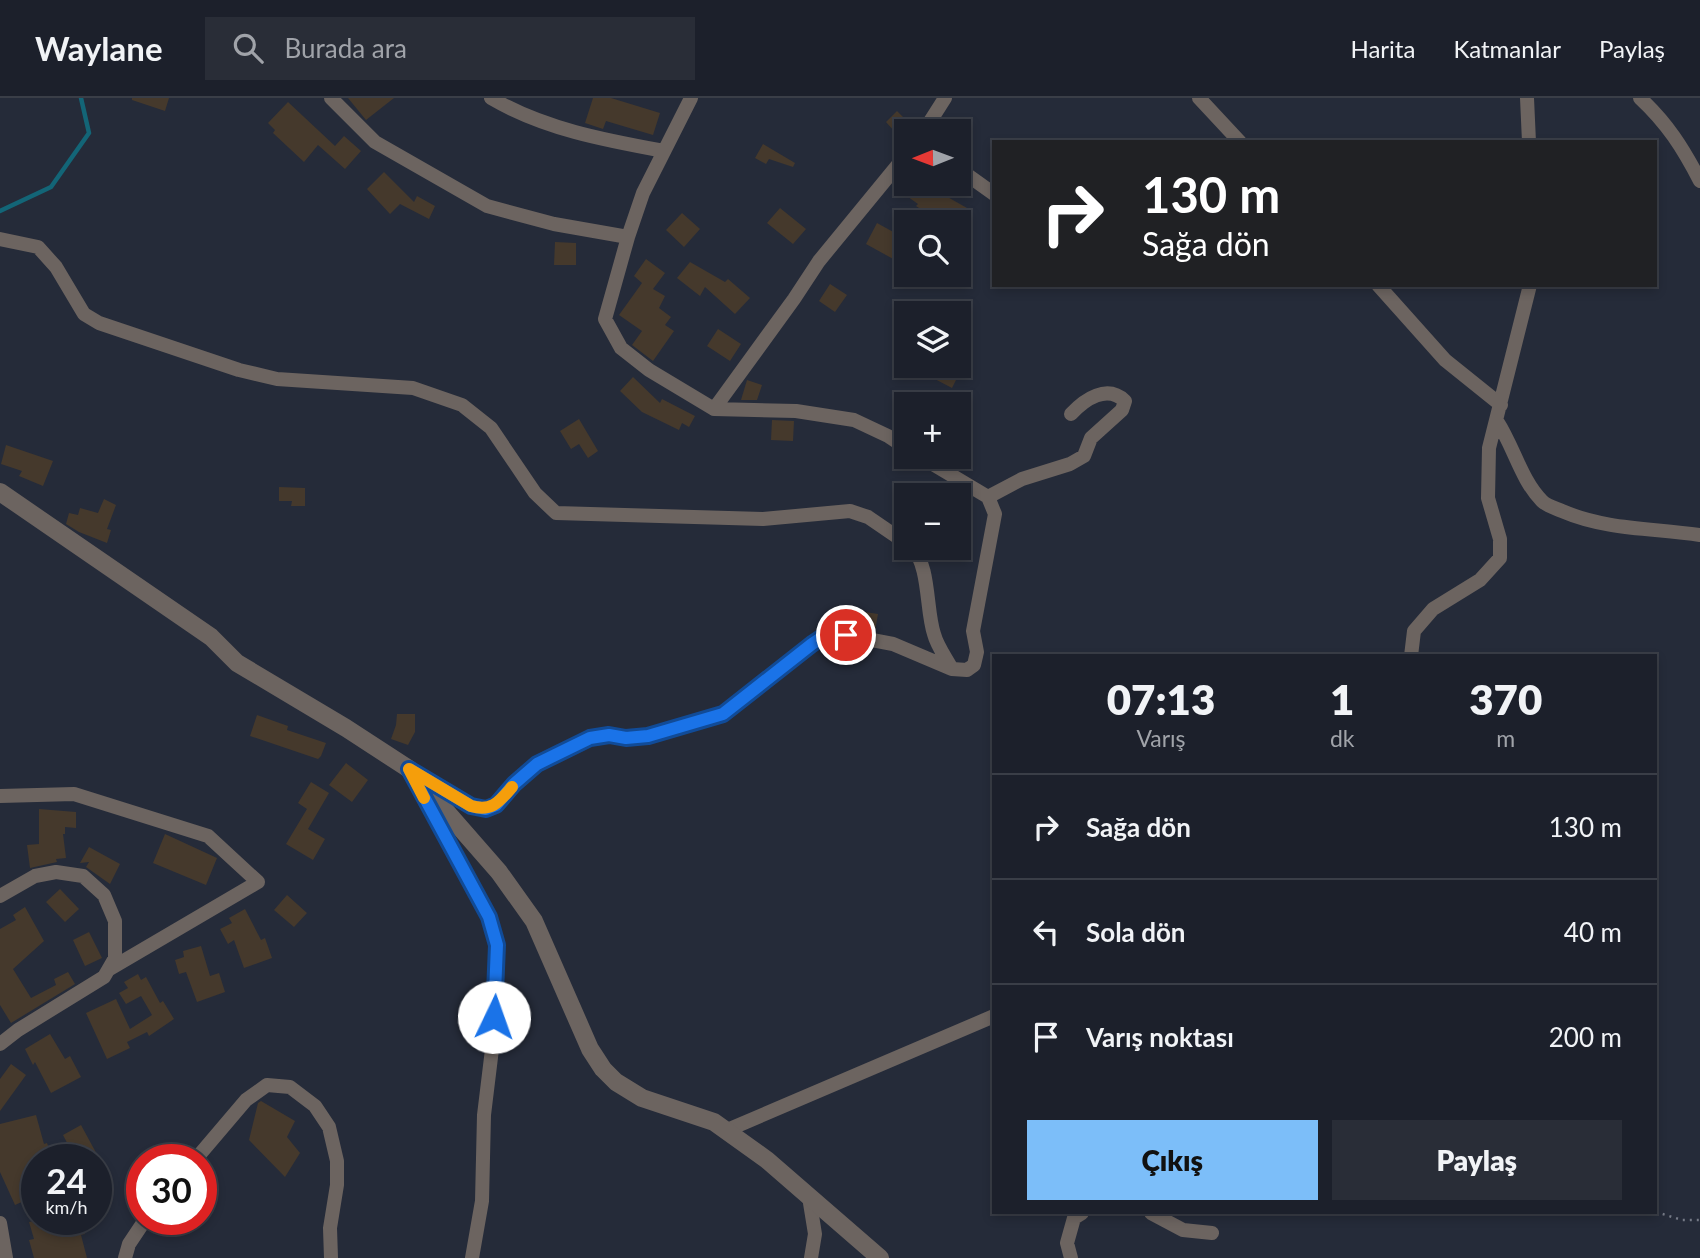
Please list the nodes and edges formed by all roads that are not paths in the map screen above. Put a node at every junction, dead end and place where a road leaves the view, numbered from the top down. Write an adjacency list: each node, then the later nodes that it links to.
1 (331, 98): 16 (street)
2 (491, 98): 11 (street)
3 (691, 98): 11 (street)
4 (945, 98): 8 (street)
5 (1199, 98): 9 (street)
6 (1527, 98): 10 (street)
7 (1640, 98): 14 (street)
8 (932, 119)
9 (1238, 140)
10 (1529, 140)
11 (664, 151): 16 (street)
12 (894, 170): 21 (street)
13 (971, 178): 15 (street)
14 (1700, 181)
15 (992, 193)
16 (628, 237): 21 (street)
17 (0, 239): 28 (street)
18 (1380, 287): 20 (street)
19 (1530, 287): 20 (street)
20 (1501, 405): 23 (street)
21 (713, 409): 24 (street)
22 (1071, 414): 27 (street)
23 (1497, 421): 29 (street); 31 (street)
24 (894, 440)
25 (941, 469): 27 (street)
26 (0, 492): 33 (street)
27 (988, 497): 32 (street)
28 (894, 535)
29 (1700, 535)
30 (919, 560): 32 (street)
31 (1411, 654)
32 (952, 669): 33 (street)
33 (409, 769): 39 (street); 50 (street)
34 (0, 796): 36 (street)
35 (0, 896): 36 (street)
36 (108, 970): 38 (street)
37 (992, 1017): 39 (street)
38 (0, 1044)
39 (724, 1131): 41 (street)
40 (209, 1144): 49 (street)
41 (809, 1197): 51 (street); 52 (street)
42 (1080, 1214): 53 (street)
43 (1153, 1214): 45 (street)
44 (0, 1223): 47 (street)
45 (1212, 1233)
46 (135, 1235): 48 (street)
47 (6, 1258)
48 (125, 1258)
49 (331, 1258)
50 (472, 1258)
51 (811, 1258)
52 (880, 1258)
53 (1072, 1258)

